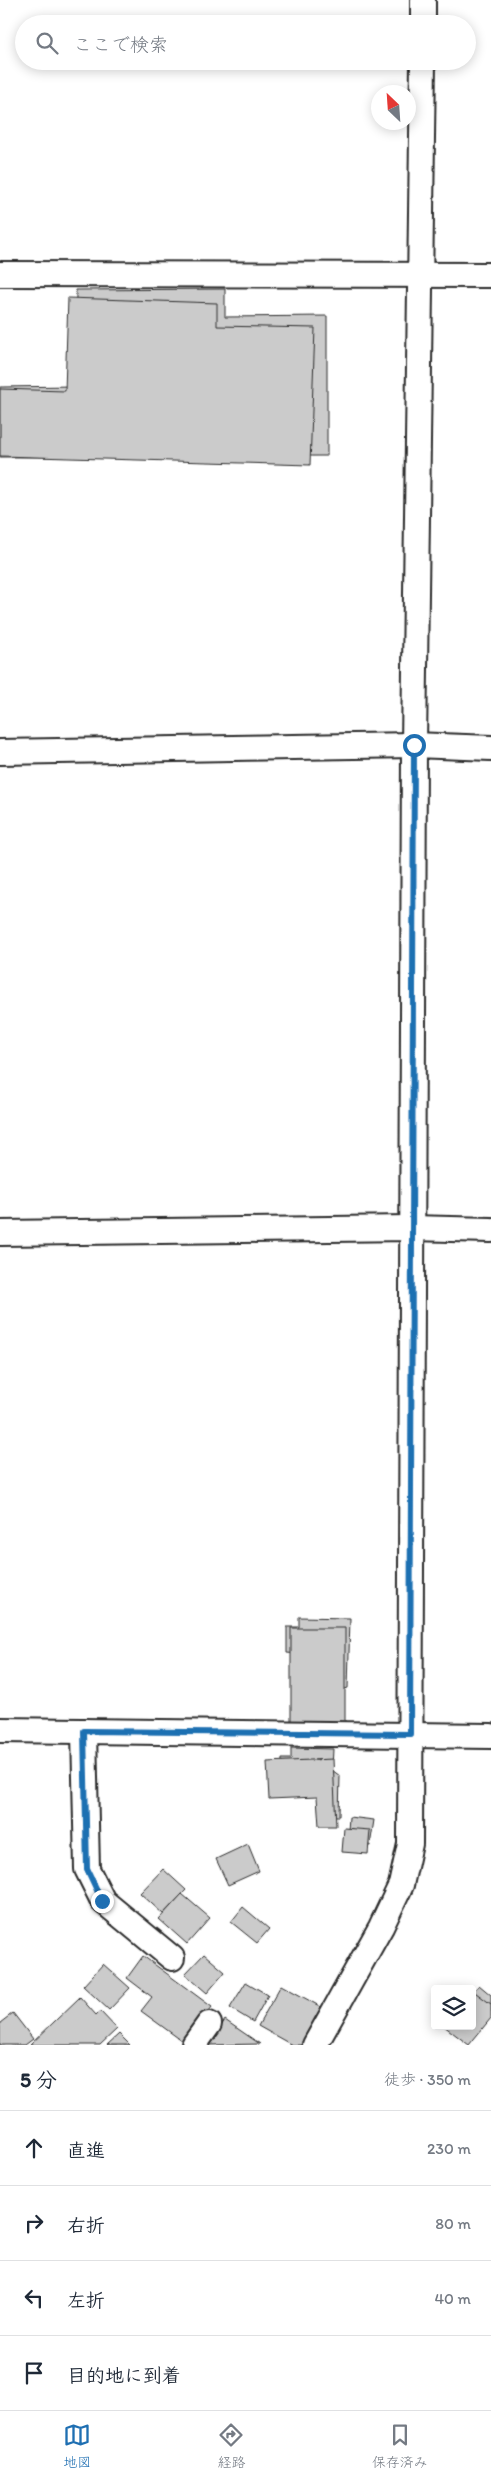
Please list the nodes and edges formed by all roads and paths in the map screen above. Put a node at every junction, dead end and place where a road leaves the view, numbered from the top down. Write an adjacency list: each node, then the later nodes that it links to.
1 (423, 0): 2 (street)
2 (423, 15)
3 (422, 70): 5 (street)
4 (0, 274): 5 (street)
5 (422, 274): 6 (street); 7 (street)
6 (491, 275)
7 (414, 745): 8 (street); 9 (street); 10 (street)
8 (491, 748)
9 (0, 752)
10 (411, 1228): 11 (street); 12 (street); 15 (street)
11 (491, 1230)
12 (0, 1233)
13 (0, 1730): 14 (street)
14 (84, 1731): 15 (street); 17 (street)
15 (410, 1734): 16 (street); 20 (street)
16 (491, 1736)
17 (172, 1958)
18 (209, 2024): 19 (street)
19 (194, 2045)
20 (315, 2045)

